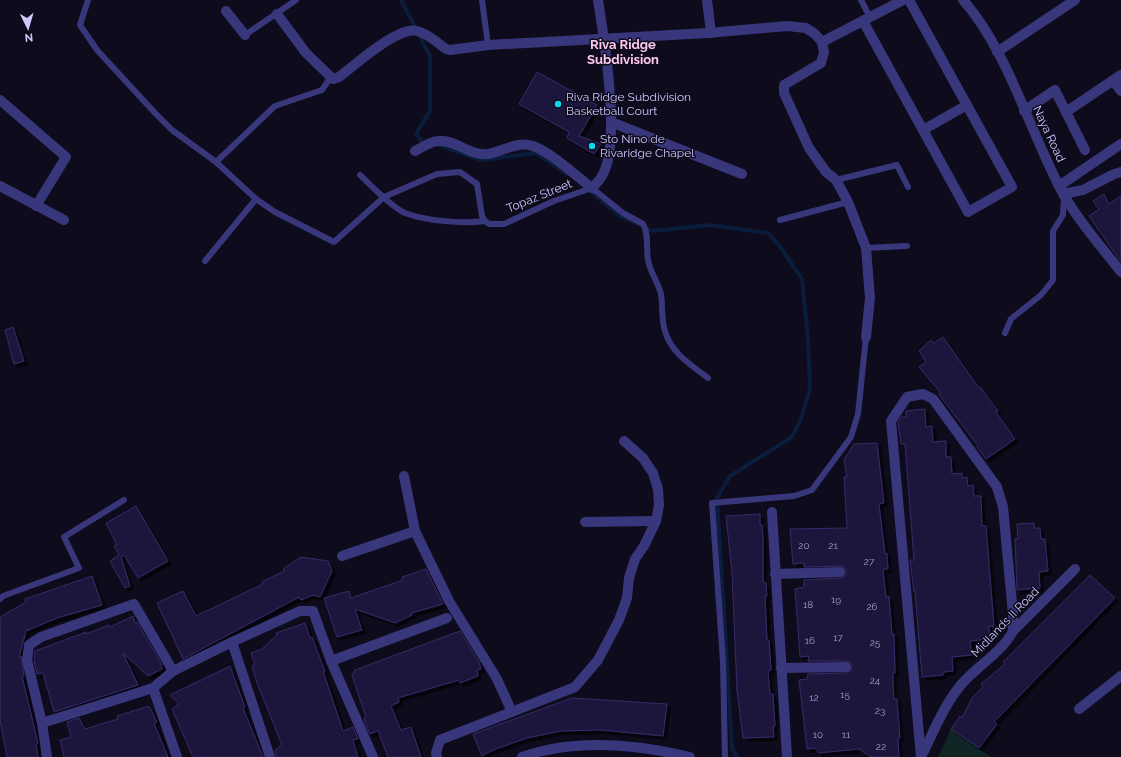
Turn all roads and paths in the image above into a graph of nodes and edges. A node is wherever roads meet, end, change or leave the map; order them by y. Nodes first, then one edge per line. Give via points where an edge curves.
1 (88, 0) edge
2 (296, 0) edge
3 (482, 0) edge
4 (598, 0) edge
5 (707, 0) edge
6 (861, 0) edge
7 (903, 0) edge
8 (909, 0) edge
9 (963, 0) edge
10 (1075, 0) edge
11 (226, 11) dead end
12 (277, 14) junction
13 (867, 19) junction
14 (711, 33) junction
15 (245, 35) joint
16 (605, 39) junction
17 (822, 42) junction
18 (488, 45) junction
19 (997, 52) junction
20 (1117, 77) edge
21 (330, 78) junction
22 (1121, 91) edge
23 (0, 100) edge
24 (967, 105) junction
25 (1024, 111) junction
26 (1066, 112) junction
27 (611, 122) junction
28 (923, 130) junction
29 (1121, 144) edge
30 (419, 149) dead end
31 (1085, 150) dead end
32 (216, 162) junction
33 (1121, 172) edge
34 (742, 174) dead end
35 (360, 175) dead end
36 (836, 180) junction
37 (0, 186) edge
38 (908, 187) dead end
39 (591, 189) junction
40 (1061, 190) junction
41 (384, 197) junction
42 (256, 199) junction
43 (848, 202) junction
44 (36, 206) junction
45 (64, 220) dead end
46 (780, 220) dead end
47 (484, 221) junction
48 (906, 246) dead end
49 (866, 248) junction
50 (205, 261) dead end
51 (1121, 272) edge
52 (1004, 333) dead end
53 (866, 337) joint
54 (708, 378) dead end
55 (624, 441) dead end
56 (404, 476) dead end
57 (124, 500) dead end
58 (772, 512) dead end
59 (656, 521) junction
60 (586, 522) dead end
61 (415, 531) junction
62 (342, 556) dead end
63 (1075, 569) dead end
64 (840, 572) dead end
65 (775, 574) junction
66 (0, 599) edge
67 (447, 618) dead end
68 (1013, 631) junction
69 (232, 642) junction
70 (331, 661) junction
71 (846, 667) dead end
72 (781, 668) junction
73 (173, 671) junction
74 (1121, 676) edge
75 (153, 688) junction
76 (1079, 709) dead end
77 (512, 712) junction
78 (42, 723) junction
79 (47, 757) edge
80 (177, 757) edge
81 (270, 757) edge
82 (373, 757) edge
83 (437, 757) edge
84 (522, 757) edge
85 (690, 757) edge
86 (725, 757) edge
87 (782, 757) edge
88 (787, 757) edge
89 (921, 757) edge

1 - 32 lane via 80,25 97,50 172,130
2 - 12 lane
3 - 18 lane
4 - 16 street
5 - 14 street
6 - 13 lane
7 - 13 street
8 - 24 street
9 - 19 street, Naya Road via 972,10
10 - 19 street
11 - 15 street
12 - 15 lane
12 - 21 street via 306,53
13 - 17 street
13 - 28 street
14 - 16 street
14 - 17 street via 787,26 806,28 816,34
16 - 18 street
16 - 27 street
17 - 36 street via 824,52 820,63 789,80 784,85 784,93 809,148 826,172
18 - 21 street via 446,49 424,33 416,30 405,31 394,36 339,77
19 - 25 street, Naya Road
20 - 22 street
20 - 26 street
21 - 32 lane via 322,90 275,106
23 - 44 street via 66,157
24 - 28 street
24 - 28 street via 1012,187 968,212
25 - 26 street via 1055,90
25 - 40 street, Naya Road
26 - 31 street
27 - 34 street
27 - 39 street via 604,173
29 - 40 street
30 - 39 street via 437,140 482,154 522,144 530,145 545,152
32 - 42 lane
33 - 40 street via 1083,190
35 - 41 lane, Topaz Street
36 - 38 lane via 897,165
36 - 43 street
37 - 44 street
39 - 47 lane, Topaz Street via 554,201 504,224 489,224
39 - 54 lane via 623,213 643,224 647,234 649,268 656,278 665,331 672,348
40 - 51 street, Naya Road
40 - 52 lane via 1065,208 1064,215 1053,232 1053,280 1041,295 1011,319
41 - 42 lane via 334,242 275,212
41 - 47 lane, Topaz Street via 404,212 443,221
41 - 47 lane via 437,174 460,172 477,184
42 - 50 lane
43 - 46 lane
43 - 49 street
44 - 45 street
48 - 49 lane
49 - 53 street via 870,298
53 - 86 lane via 858,414 851,437 812,490 794,496 712,503 722,655
55 - 59 street via 643,458 653,473 660,505
56 - 61 street
57 - 66 lane via 64,536 79,568
58 - 65 street
59 - 60 street
59 - 77 street via 635,559 629,578 627,598 619,620 587,675 575,687
61 - 62 street
61 - 77 street via 449,601 497,679
63 - 68 street, Midlands II Road
64 - 65 street
65 - 72 street
67 - 70 street
68 - 89 street, Midlands II Road via 1007,642 961,686 949,702
68 - 89 street via 1003,508 997,487 933,399 923,394 907,397 890,421
69 - 70 street via 300,611 313,611
69 - 73 street
69 - 81 street
70 - 82 street
71 - 72 street
72 - 88 street
73 - 75 street
73 - 78 street via 134,604 41,637 29,645 27,660
74 - 76 street
75 - 78 street
75 - 80 street
77 - 83 street via 440,740
78 - 79 street
84 - 85 street via 558,747 594,745
87 - 88 street

